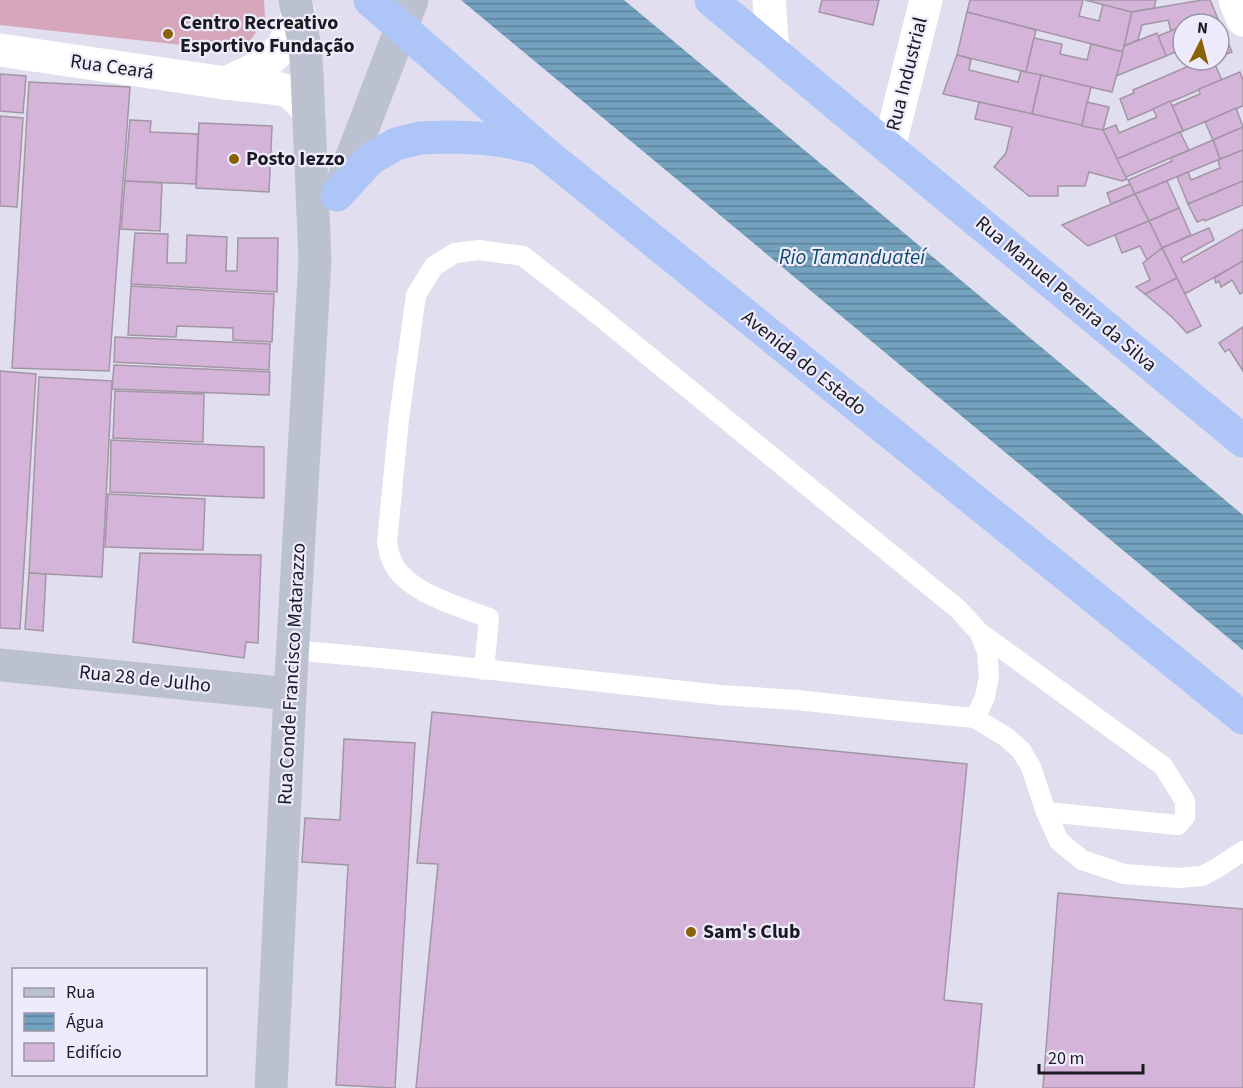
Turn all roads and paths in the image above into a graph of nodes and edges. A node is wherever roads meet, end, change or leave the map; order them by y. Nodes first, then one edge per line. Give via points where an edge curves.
1 (370, 0) edge
2 (711, 0) edge
3 (770, 0) edge
4 (926, 0) edge
5 (1235, 0) edge
6 (297, 7) edge
7 (406, 14) edge
8 (1243, 20) edge
9 (0, 50) edge
10 (772, 52) junction
11 (225, 83) junction
12 (309, 112) junction
13 (888, 148) junction
14 (540, 149) junction
15 (338, 195) junction
16 (315, 260) junction
17 (1243, 441) edge
18 (979, 632) junction
19 (293, 650) junction
20 (0, 665) edge
21 (484, 670) junction
22 (290, 694) junction
23 (975, 718) junction
24 (1243, 718) edge
25 (1046, 812) junction
26 (1243, 851) edge
27 (271, 1088) edge

1 - 7 highway, Avenida do Estado
2 - 10 highway, Rua Manuel Pereira da Silva
3 - 10 street
4 - 13 street, Rua Industrial
5 - 8 street
6 - 11 street via 283,45 248,74
6 - 12 main road, Rua Conde Francisco Matarazzo
7 - 14 highway, Avenida do Estado
7 - 15 main road, Rua Conde Francisco Matarazzo
9 - 11 street, Rua Ceará
10 - 13 highway, Rua Manuel Pereira da Silva
11 - 12 street, Rua Ceará via 290,92
12 - 16 main road, Rua Conde Francisco Matarazzo
13 - 17 highway, Rua Manuel Pereira da Silva
14 - 15 highway via 479,138 420,138 396,144 370,159
14 - 24 highway, Avenida do Estado
15 - 16 main road, Rua Conde Francisco Matarazzo
16 - 19 main road, Rua Conde Francisco Matarazzo
18 - 21 lane via 958,609 523,256 479,250 455,253 434,266 416,295 387,543 391,561 416,588 489,618
18 - 23 lane via 987,651 988,676 985,697
18 - 25 lane via 1163,766 1185,801 1185,817 1178,825
19 - 21 lane
19 - 22 main road, Rua Conde Francisco Matarazzo
20 - 22 main road, Rua 28 de Julho
21 - 23 lane
22 - 27 main road, Rua Conde Francisco Matarazzo
23 - 25 lane via 1021,750
25 - 26 lane via 1059,841 1082,860 1124,874 1202,876

